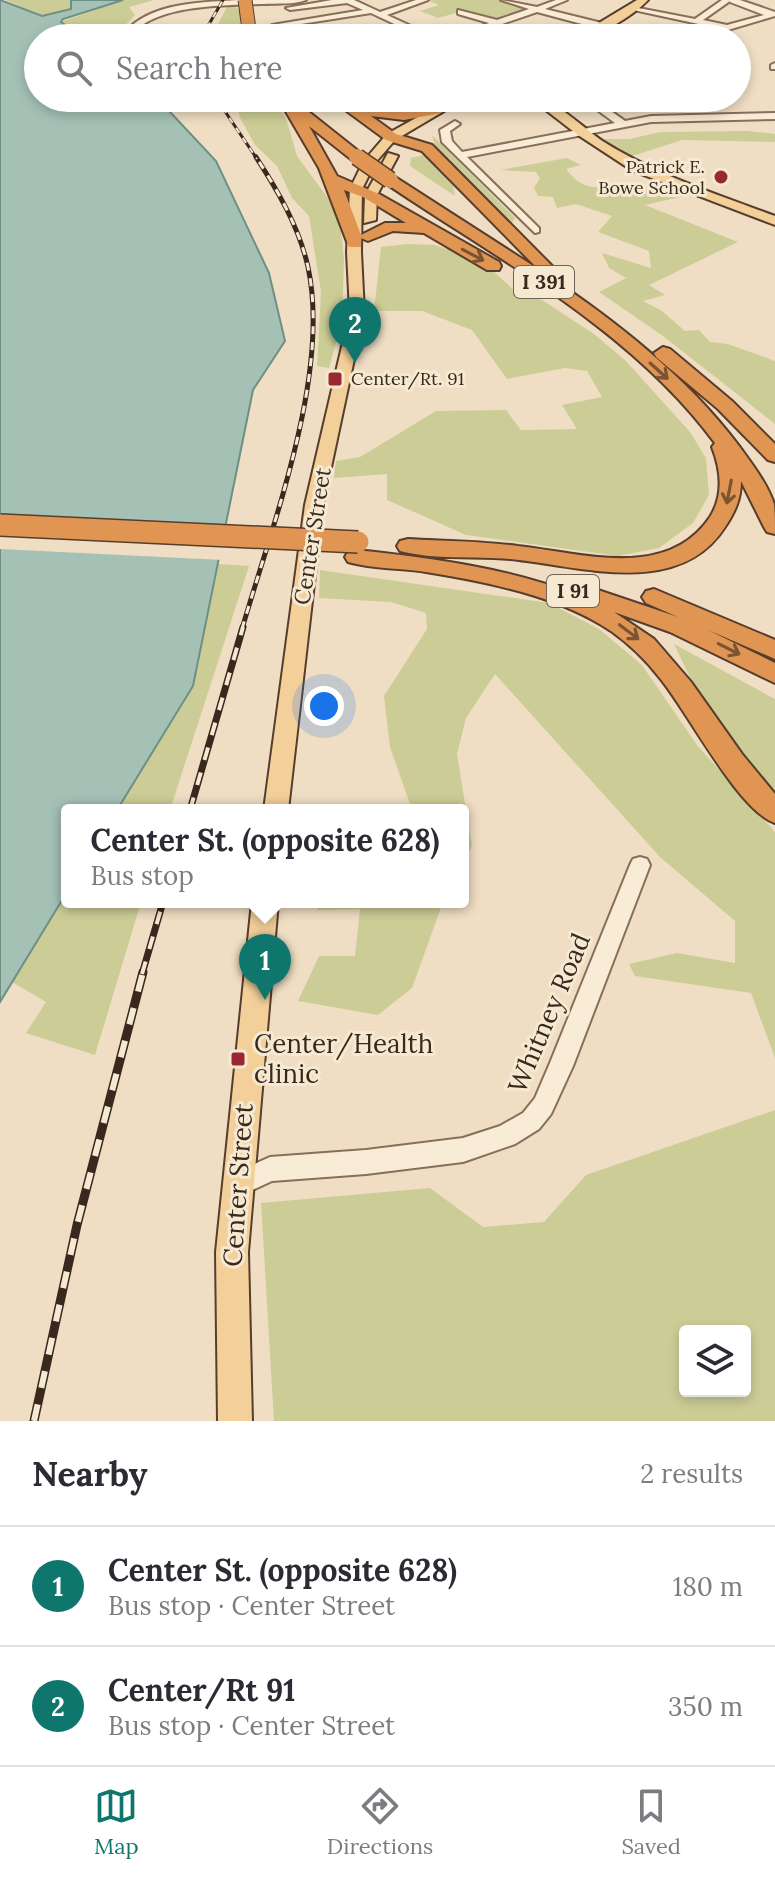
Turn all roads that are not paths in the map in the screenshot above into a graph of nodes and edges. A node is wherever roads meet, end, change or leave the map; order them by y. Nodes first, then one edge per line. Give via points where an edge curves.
1 (245, 0) edge
2 (258, 0) edge
3 (302, 0) edge
4 (349, 0) edge
5 (505, 0) edge
6 (563, 0) edge
7 (642, 0) edge
8 (727, 0) edge
9 (733, 0) edge
10 (198, 1) edge
11 (425, 1) edge
12 (626, 5) edge
13 (283, 9) dead end
14 (536, 9) junction
15 (370, 11) junction
16 (461, 12) dead end
17 (381, 14) junction
18 (773, 15) edge
19 (697, 21) junction
20 (497, 23) junction
21 (133, 24) edge
22 (253, 24) edge
23 (258, 24) edge
24 (283, 24) edge
25 (402, 24) edge
26 (494, 24) edge
27 (593, 24) edge
28 (603, 24) edge
29 (710, 24) edge
30 (736, 24) edge
31 (294, 112) edge
32 (302, 112) edge
33 (318, 112) edge
34 (357, 112) edge
35 (369, 112) edge
36 (421, 112) edge
37 (434, 112) edge
38 (450, 112) edge
39 (554, 112) edge
40 (604, 112) edge
41 (775, 116) edge
42 (455, 124) dead end
43 (624, 125) junction
44 (427, 126) junction
45 (582, 133) junction
46 (399, 140) junction
47 (427, 148) junction
48 (360, 152) junction
49 (461, 155) junction
50 (393, 175) junction
51 (329, 177) junction
52 (364, 192) junction
53 (775, 221) edge
54 (535, 230) dead end
55 (427, 231) junction
56 (361, 240) junction
57 (547, 269) junction
58 (642, 346) junction
59 (689, 398) junction
60 (775, 433) edge
61 (775, 456) edge
62 (0, 525) edge
63 (775, 527) edge
64 (0, 540) edge
65 (357, 550) junction
66 (416, 555) junction
67 (775, 650) edge
68 (775, 674) edge
69 (277, 804) edge
70 (775, 812) edge
71 (640, 865) dead end
72 (264, 908) edge
73 (237, 1185) junction
74 (235, 1421) edge

1 - 22 highway, bridge
2 - 23 highway
3 - 10 street
4 - 13 street
4 - 15 street
5 - 14 street
6 - 14 street
7 - 12 main road
8 - 19 street
9 - 18 street
10 - 21 street via 154,8
11 - 17 street
12 - 19 street
12 - 28 main road
14 - 20 street
14 - 27 street
15 - 17 street
15 - 24 street
16 - 20 street
17 - 25 street
18 - 30 street
19 - 29 street
20 - 26 street
31 - 51 highway
32 - 48 highway, I 391
33 - 48 highway, I 391
34 - 46 highway
35 - 36 highway
37 - 46 main road, Center Street
38 - 44 main road, Center Street
39 - 45 main road
40 - 43 street
41 - 43 street via 731,112
42 - 49 street via 444,134
43 - 45 street
44 - 46 main road, Center Street
44 - 47 highway
45 - 49 street
45 - 53 main road via 637,168
46 - 47 highway
46 - 52 main road, Center Street via 369,162
47 - 57 highway
48 - 50 highway, I 391, bridge
49 - 54 street
50 - 57 highway, I 391
50 - 58 highway, I 391
51 - 52 highway
51 - 56 highway
52 - 55 highway
52 - 56 main road, Center Street
55 - 56 highway via 391,226
55 -> 58 highway
56 - 69 main road, Center Street via 363,302 314,505
57 - 58 highway, I 391
58 -> 59 highway, I 391
58 - 60 highway via 707,379
58 - 61 highway via 725,405
59 - 63 highway via 743,464
59 -> 66 highway via 723,449 731,483 717,523 679,555 613,566 492,550
62 - 65 highway, I 91, bridge
64 - 65 highway, I 91
65 - 66 highway, I 91
66 - 67 highway, I 91 via 522,562 609,583 688,610
66 -> 68 highway, I 91 via 620,604 697,634
66 -> 70 highway via 563,597 622,626 669,670
71 - 73 street, Whitney Road via 561,1066 531,1121 463,1150 270,1169
72 - 73 main road, Center Street
73 - 74 main road, Center Street via 231,1311

